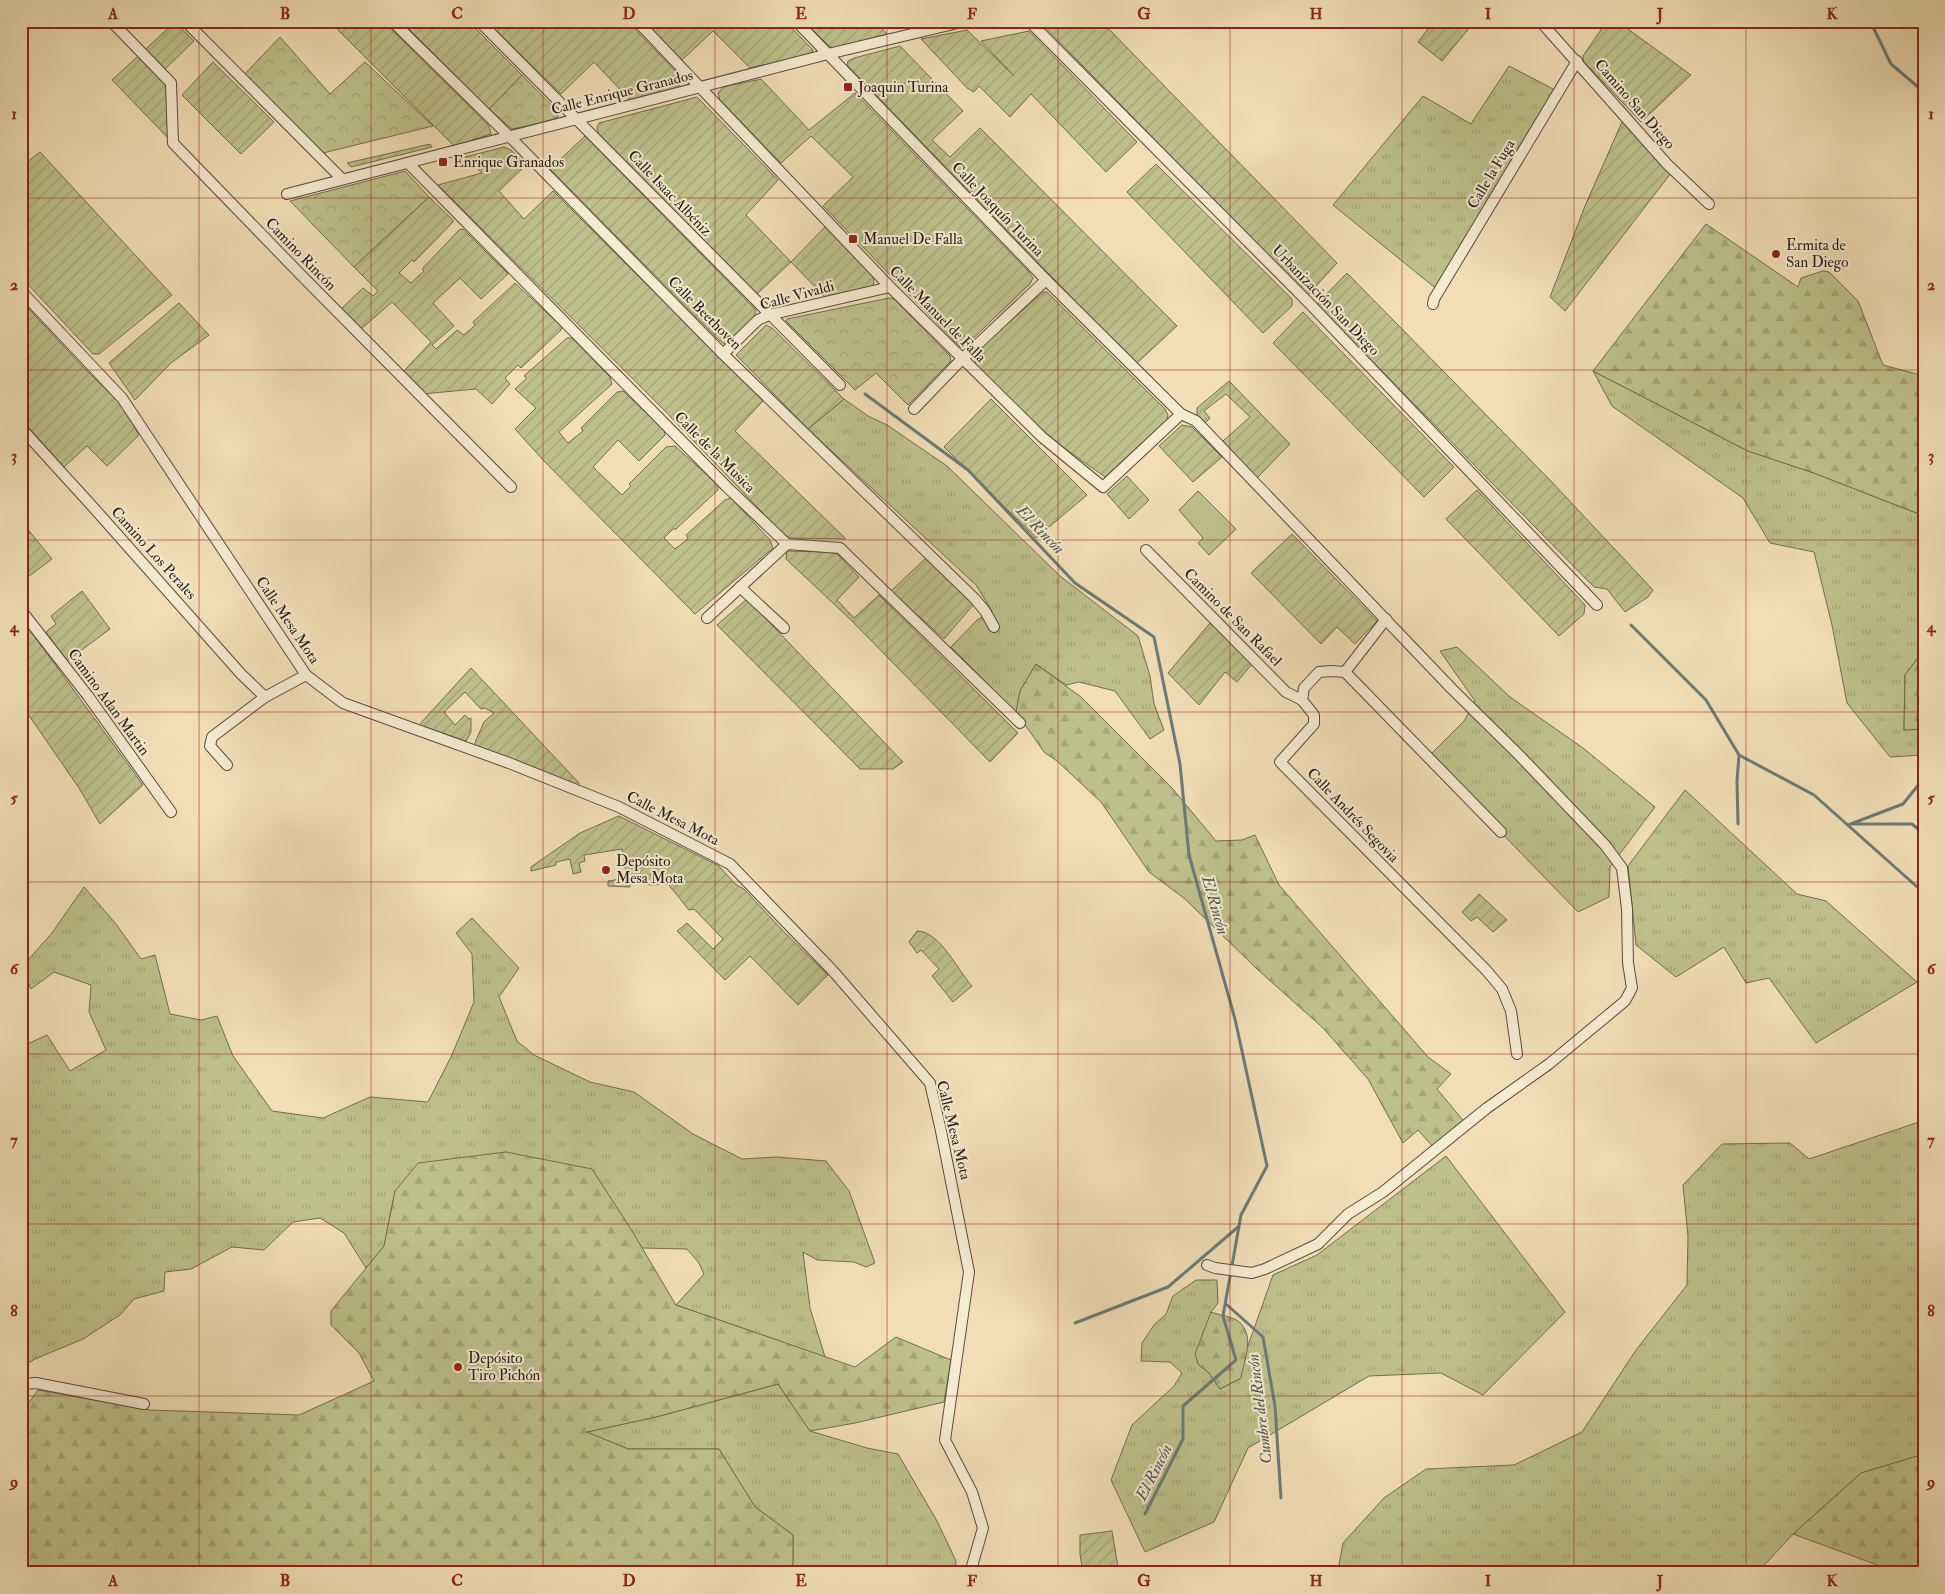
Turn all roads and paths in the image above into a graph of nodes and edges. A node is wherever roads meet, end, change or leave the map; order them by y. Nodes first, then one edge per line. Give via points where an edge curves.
1 (111, 21) edge
2 (185, 21) edge
3 (392, 21) edge
4 (479, 21) edge
5 (637, 21) edge
6 (796, 21) edge
7 (966, 21) edge
8 (1011, 21) edge
9 (1021, 21) edge
10 (1029, 21) edge
11 (1540, 21) edge
12 (828, 54) junction
13 (1577, 61) junction
14 (700, 88) junction
15 (577, 119) junction
16 (510, 137) junction
17 (408, 163) junction
18 (342, 179) junction
19 (287, 194) dead end
20 (1709, 204) dead end
21 (1046, 280) junction
22 (890, 287) junction
23 (21, 291) edge
24 (1433, 304) dead end
25 (769, 316) junction
26 (723, 354) junction
27 (962, 360) junction
28 (840, 385) dead end
29 (914, 409) dead end
30 (1181, 414) junction
31 (21, 428) edge
32 (511, 488) dead end
33 (786, 544) junction
34 (1146, 550) dead end
35 (740, 587) junction
36 (1596, 605) dead end
37 (21, 610) edge
38 (708, 618) dead end
39 (1386, 619) junction
40 (994, 627) dead end
41 (784, 628) dead end
42 (1345, 672) junction
43 (306, 675) junction
44 (265, 697) junction
45 (1302, 700) junction
46 (1020, 723) dead end
47 (227, 765) dead end
48 (171, 812) dead end
49 (1501, 832) dead end
50 (1516, 1054) dead end
51 (1208, 1265) dead end
52 (21, 1384) edge
53 (144, 1404) dead end
54 (970, 1573) edge

1 - 32 street, Camino Rincón via 170,83 173,143
2 - 18 street
3 - 16 street, Calle Beethoven
4 - 15 street, Calle Isaac Albéniz
5 - 14 street, Calle Manuel de Falla
6 - 12 street, Calle Joaquín Turina
7 - 12 street, Calle Enrique Granados
8 - 9 street
10 - 36 street, Urbanización San Diego via 1308,302
11 - 13 street, Camino San Diego
12 - 14 street, Calle Enrique Granados
12 - 21 street, Calle Joaquín Turina
13 - 20 street, Camino San Diego via 1667,164
13 - 24 street, Calle la Fuga
14 - 15 street, Calle Enrique Granados
14 - 22 street, Calle Manuel de Falla
15 - 16 street, Calle Enrique Granados
15 - 25 street, Calle Isaac Albéniz
16 - 17 street, Calle Enrique Granados
16 - 26 street, Calle Beethoven
17 - 18 street, Calle Enrique Granados
17 - 33 street, Calle de la Musica
18 - 19 street, Calle Enrique Granados
21 - 27 street
21 - 30 street, Calle Joaquín Turina
22 - 25 street, Calle Vivaldi
22 - 27 street, Calle Manuel de Falla
23 - 43 street, Calle Mesa Mota via 122,398
25 - 26 street, Calle Vivaldi via 758,320
25 - 28 street, Calle Isaac Albéniz
26 - 40 street, Calle Beethoven via 975,599
27 - 29 street
27 - 30 street, Calle Manuel de Falla via 1042,437 1103,487
30 - 39 street, Calle Joaquín Turina via 1196,422
31 - 44 street, Camino Los Perales via 240,674
33 - 35 street
33 - 46 street via 840,548
34 - 45 street, Camino de San Rafael via 1286,692
35 - 38 street
35 - 41 street
37 - 48 street, Camino Adan Martin via 88,696
39 - 42 street
39 - 51 street, Calle Joaquín Turina via 1605,845 1622,868 1632,988 1625,1001 1549,1064 1487,1108 1383,1192 1348,1214 1318,1244 1252,1273
42 - 45 street via 1319,672 1304,688
42 - 49 street
43 - 44 street
43 - 54 street, Calle Mesa Mota via 343,704 509,763 619,807 730,864 833,971 930,1083 969,1272 945,1440 972,1492 983,1528
44 - 47 street via 212,737 210,746
45 - 50 street, Calle Andrés Segovia via 1314,715 1314,724 1280,762 1502,989 1511,1011
52 - 53 street via 36,1383

